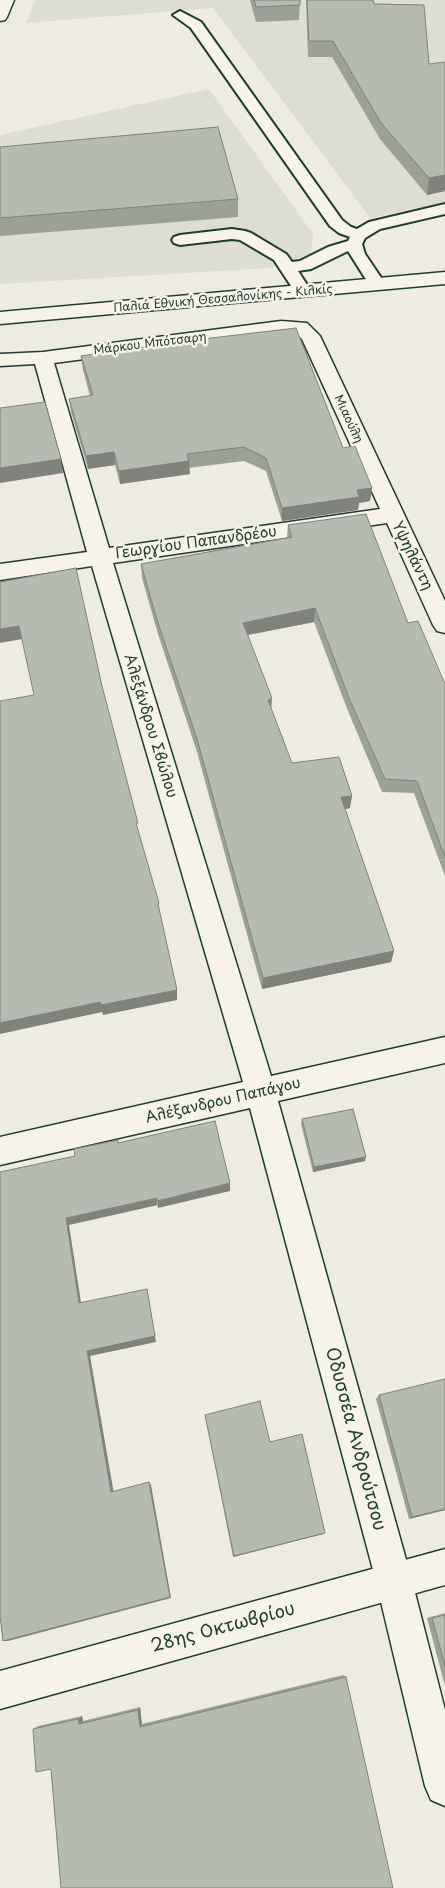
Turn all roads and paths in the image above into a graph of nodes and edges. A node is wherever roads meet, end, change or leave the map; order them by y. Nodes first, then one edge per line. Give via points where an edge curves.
1 (7, 0) edge
2 (180, 15) dead end
3 (0, 17) edge
4 (445, 209) edge
5 (357, 239) junction
6 (180, 240) dead end
7 (288, 268) junction
8 (445, 278) edge
9 (378, 285) junction
10 (302, 291) junction
11 (0, 318) edge
12 (300, 327) joint
13 (43, 358) junction
14 (0, 360) edge
15 (392, 514) junction
16 (100, 557) junction
17 (0, 572) edge
18 (445, 625) edge
19 (445, 1050) edge
20 (260, 1092) junction
21 (0, 1152) edge
22 (445, 1567) edge
23 (394, 1581) junction
24 (0, 1690) edge
25 (445, 1786) edge

1 - 3 street
2 - 5 lane via 196,25 336,223
4 - 5 lane via 375,225
5 - 7 lane via 305,265
5 - 9 lane via 357,254
6 - 7 lane via 232,234 246,236 275,253
7 - 10 lane
8 - 9 street, Παλιά Εθνική Θεσσαλονίκης - Κιλκίς
9 - 10 street, Παλιά Εθνική Θεσσαλονίκης - Κιλκίς
10 - 11 street, Παλιά Εθνική Θεσσαλονίκης - Κιλκίς
12 - 13 street, Μάρκου Μπότσαρη
12 - 15 street, Μιαούλη via 310,336
13 - 14 street, Μάρκου Μπότσαρη
13 - 16 street, Αλεξάνδρου Σβώλου
15 - 16 street, Γεωργίου Παπανδρέου
15 - 18 street, Υψηλάντη
16 - 17 street, Γεωργίου Παπανδρέου
16 - 20 street, Αλεξάνδρου Σβώλου
19 - 20 street, Αλέξανδρου Παπάγου
20 - 21 street, Αλέξανδρου Παπάγου
20 - 23 street, Οδυσσέα Ανδρούτσου
22 - 23 street, 28ης Οκτωβρίου
23 - 24 street, 28ης Οκτωβρίου
23 - 25 street, Οδυσσέα Ανδρούτσου

